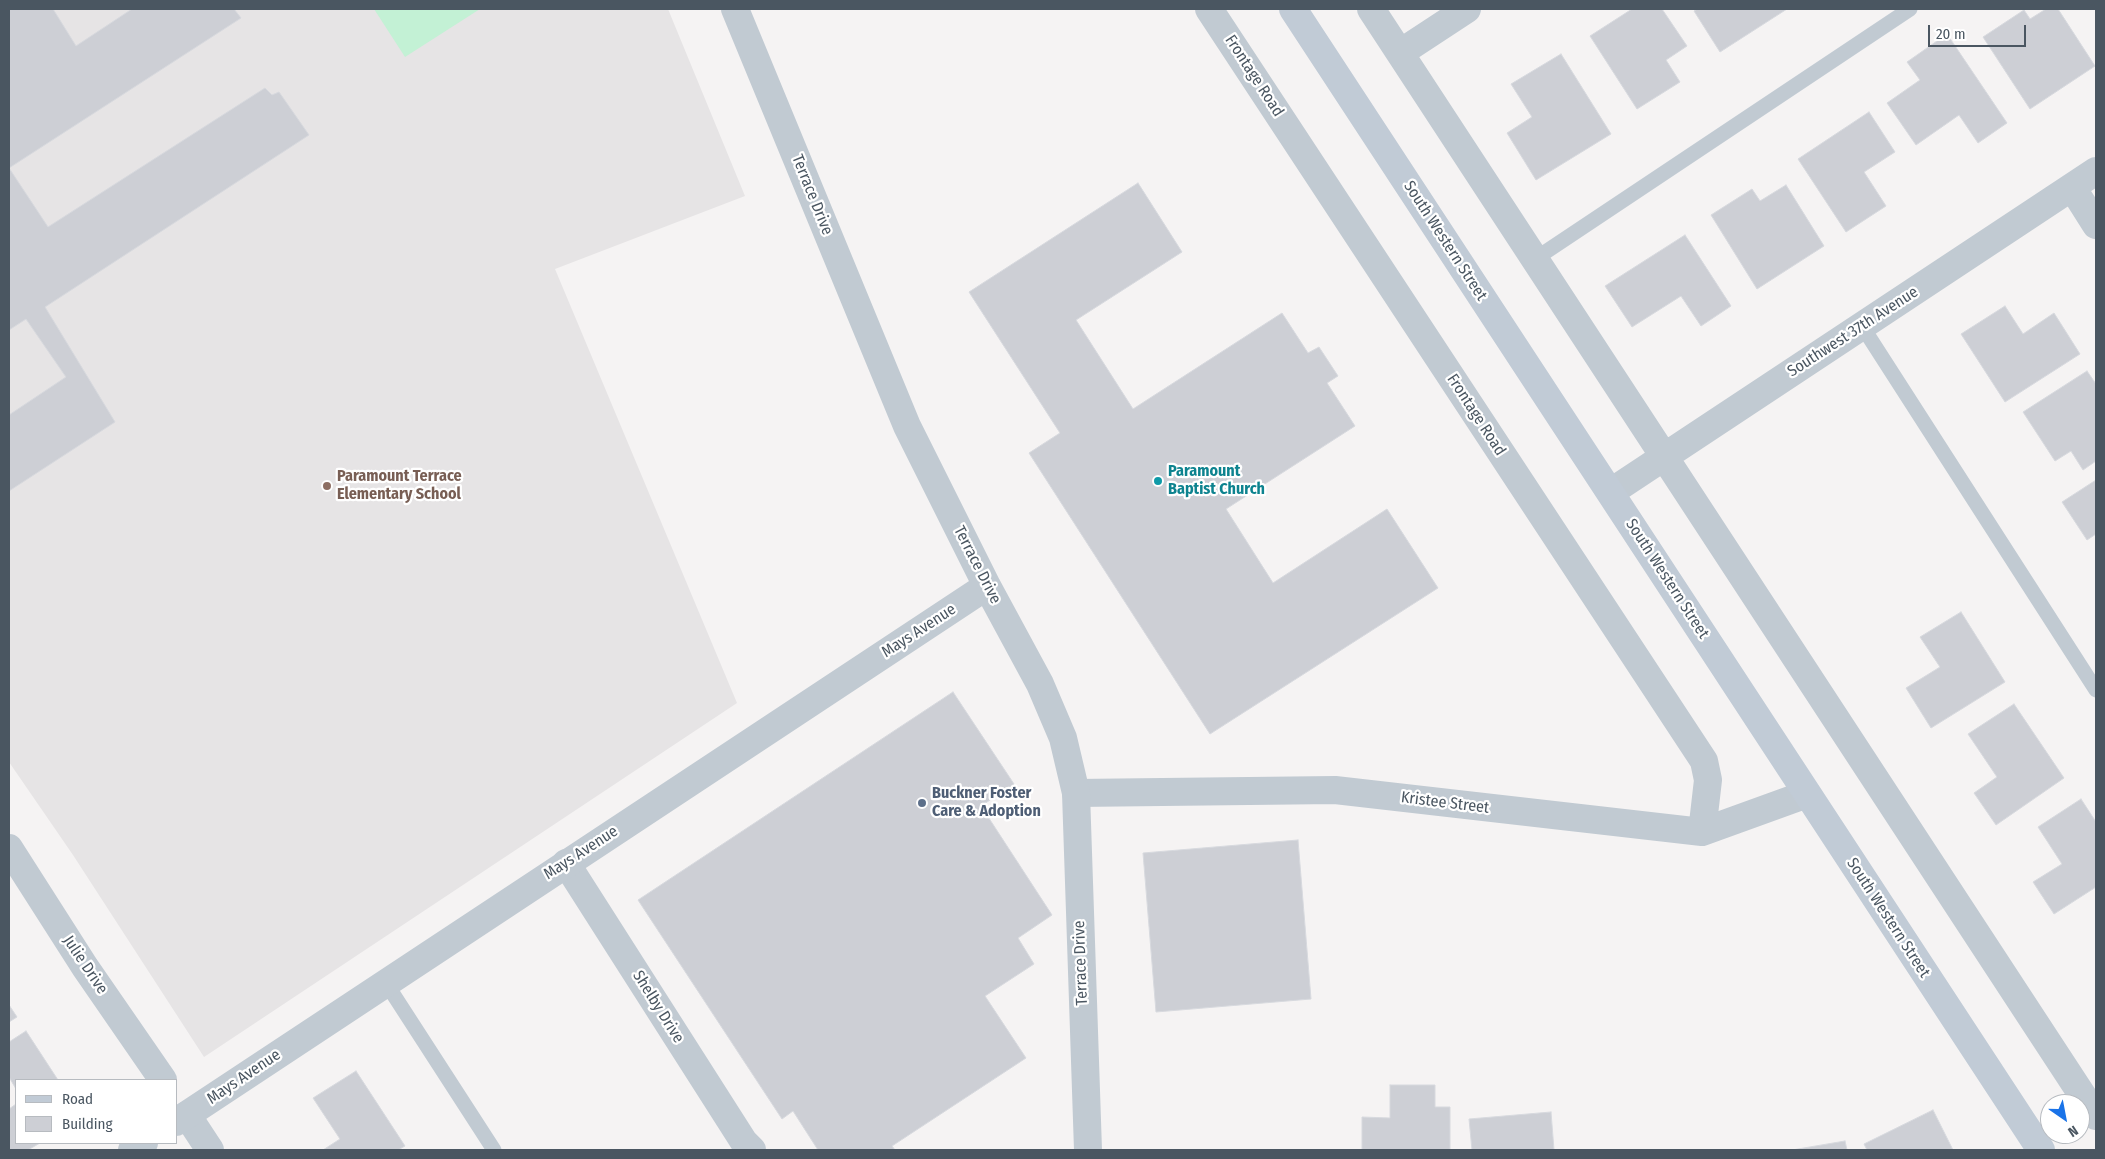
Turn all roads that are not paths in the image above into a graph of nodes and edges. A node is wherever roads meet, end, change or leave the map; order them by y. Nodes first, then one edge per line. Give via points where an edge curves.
1 (735, 9) edge
2 (1209, 9) edge
3 (1293, 9) edge
4 (1371, 9) edge
5 (1467, 9) edge
6 (1910, 9) edge
7 (1400, 53) junction
8 (2096, 171) edge
9 (2072, 187) junction
10 (2096, 225) edge
11 (1535, 259) junction
12 (1862, 326) junction
13 (1665, 456) junction
14 (1610, 492) junction
15 (987, 586) junction
16 (2096, 690) edge
17 (1076, 793) junction
18 (1807, 794) junction
19 (1702, 832) junction
20 (9, 848) edge
21 (566, 863) junction
22 (386, 983) junction
23 (162, 1079) edge
24 (180, 1112) edge
25 (2096, 1116) edge
26 (210, 1150) edge
27 (494, 1150) edge
28 (752, 1150) edge
29 (1088, 1150) edge
30 (2041, 1150) edge

1 - 15 street, Terrace Drive via 908,426
2 - 19 street, Frontage Road via 1704,761 1708,780
3 - 14 main road, South Western Street
4 - 7 street
5 - 7 street
6 - 11 lane
7 - 11 street
8 - 9 street, Southwest 37th Avenue
9 - 10 street
9 - 12 street, Southwest 37th Avenue
11 - 13 street
12 - 13 street, Southwest 37th Avenue
12 - 16 lane
13 - 14 street, Southwest 37th Avenue
13 - 25 street
14 - 18 main road, South Western Street
15 - 17 street, Terrace Drive via 1044,693 1063,738
15 - 21 street, Mays Avenue
17 - 19 street, Kristee Street via 1335,790
17 - 29 street, Terrace Drive
18 - 19 street, Kristee Street
18 - 30 main road, South Western Street
20 - 23 street, Julie Drive
21 - 22 street, Mays Avenue
21 - 28 street, Shelby Drive
22 - 24 street, Mays Avenue
22 - 27 lane
24 - 26 street

